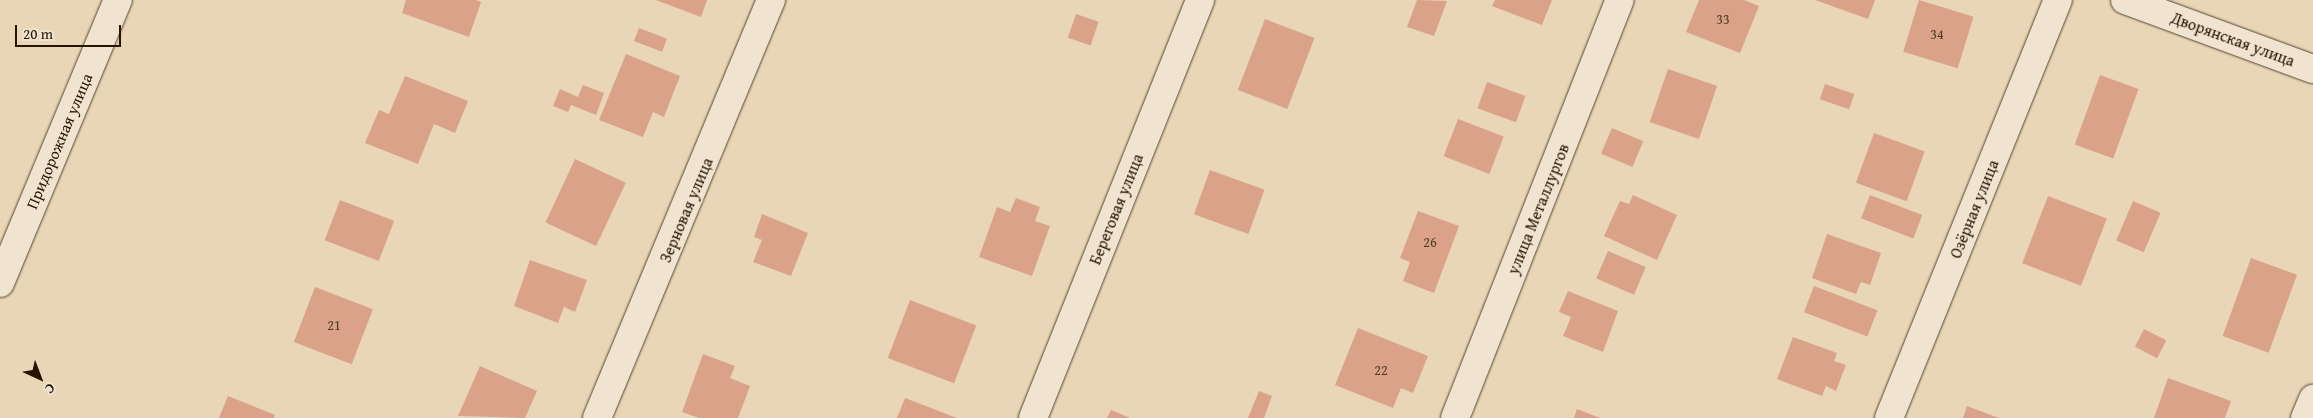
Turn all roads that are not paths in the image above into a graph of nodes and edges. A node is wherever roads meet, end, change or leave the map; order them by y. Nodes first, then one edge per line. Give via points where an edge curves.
1 (118, 0) edge
2 (771, 0) edge
3 (1200, 0) edge
4 (1620, 0) edge
5 (2058, 0) edge
6 (2125, 0) edge
7 (2313, 69) edge
8 (0, 283) edge
9 (2313, 399) edge
10 (597, 418) edge
11 (1033, 418) edge
12 (1455, 418) edge
13 (1889, 418) edge
14 (2305, 418) edge

1 - 8 street, Придорожная улица
2 - 10 street, Зерновая улица
3 - 11 street, Береговая улица
4 - 12 street, улица Металлургов
5 - 13 street, Озёрная улица
6 - 7 street, Дворянская улица
9 - 14 street

